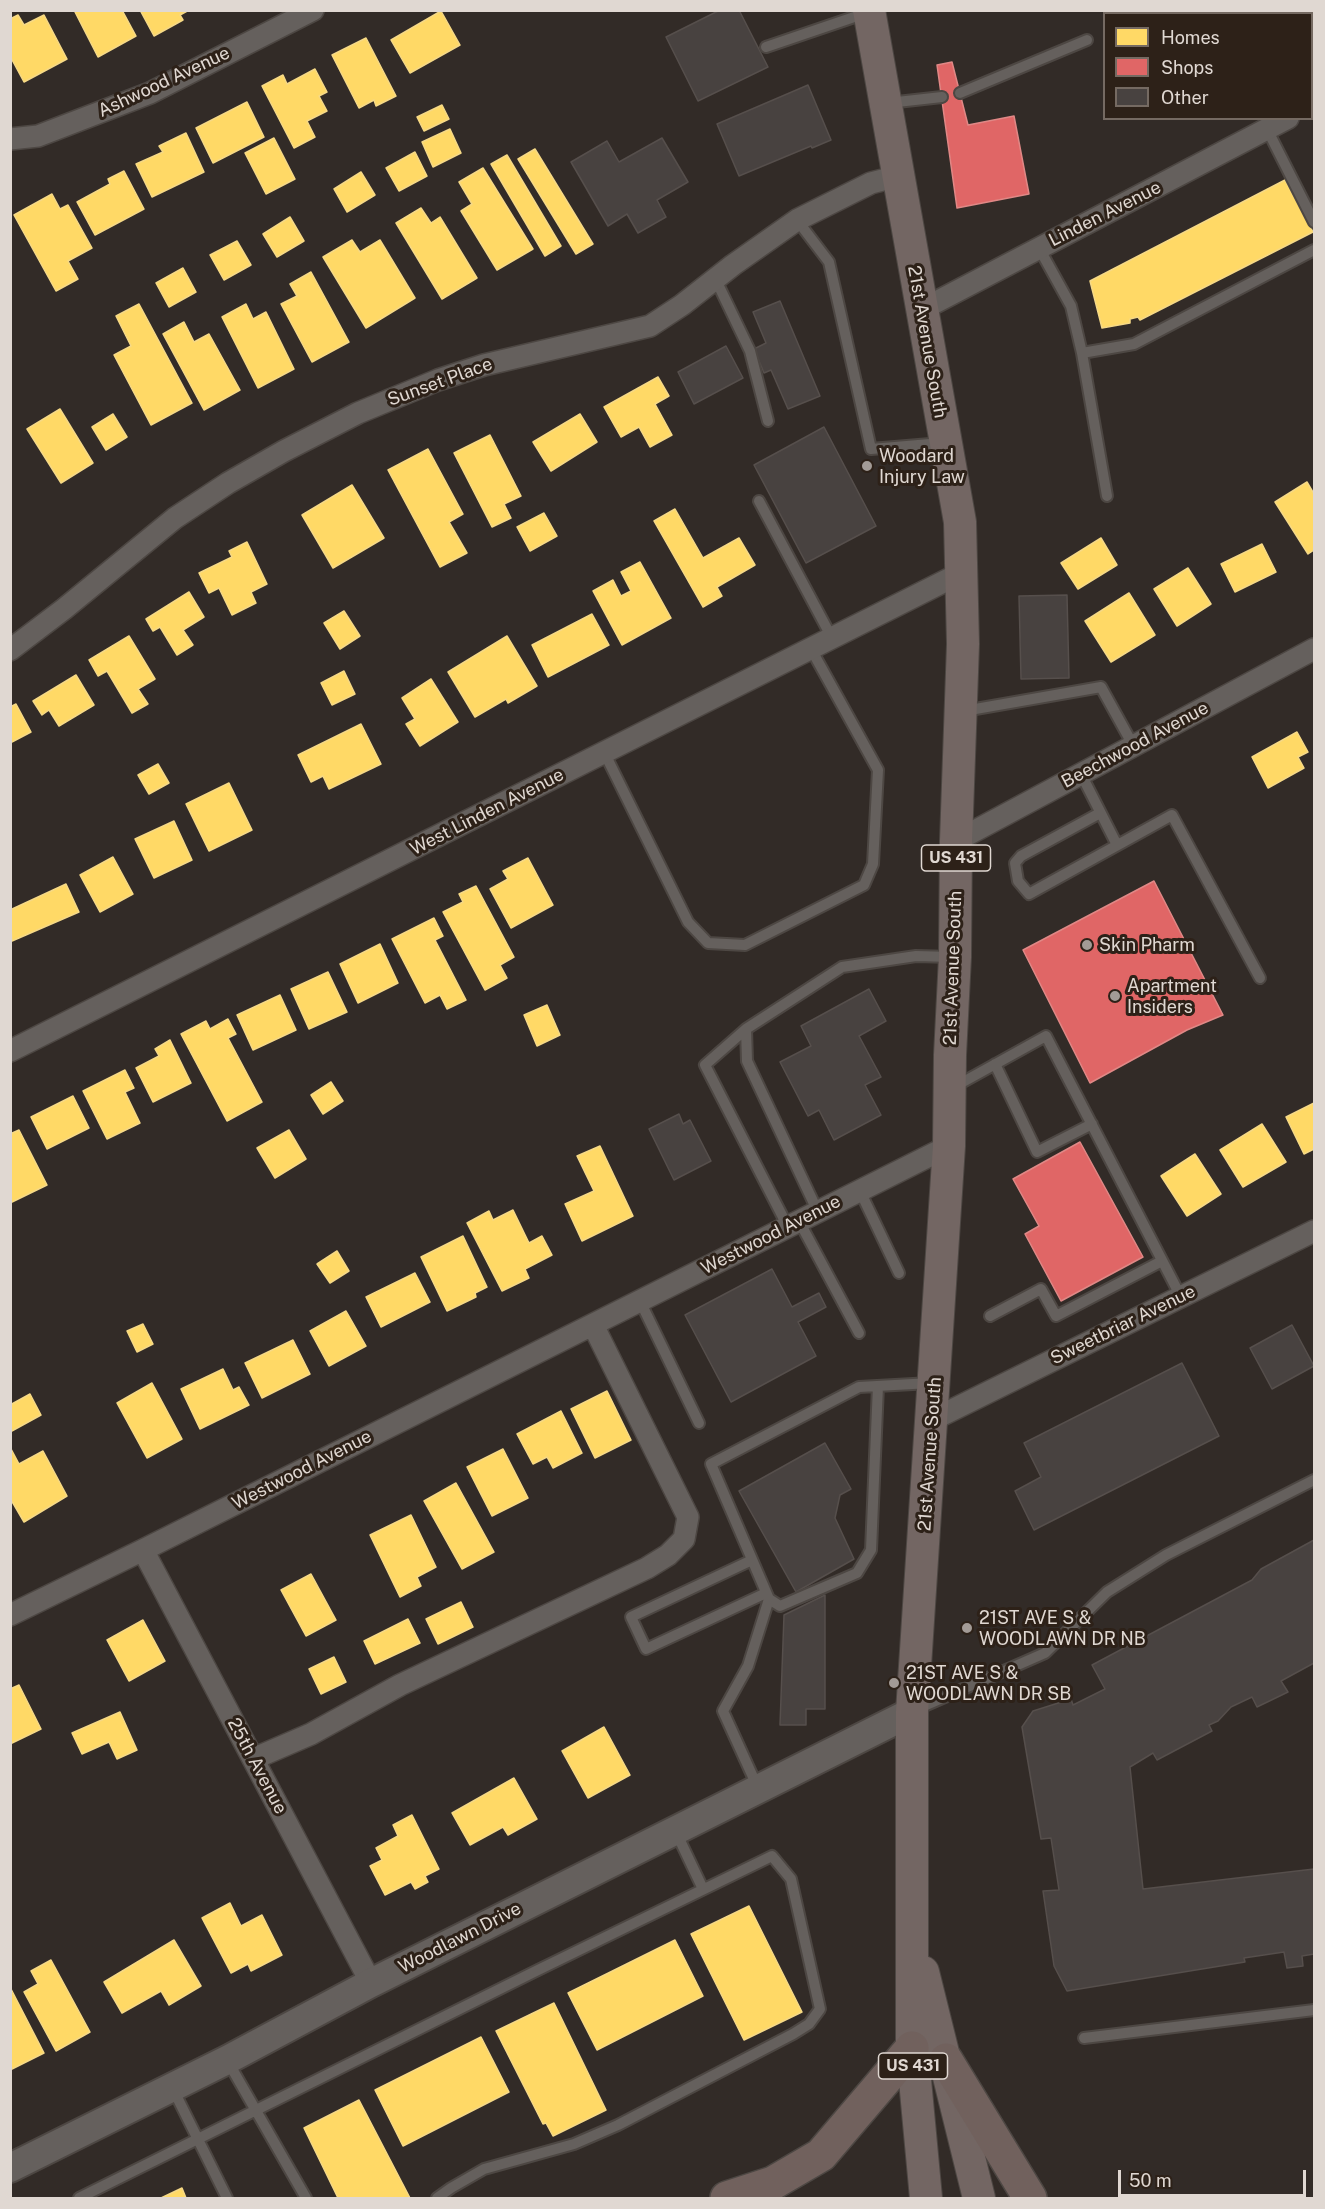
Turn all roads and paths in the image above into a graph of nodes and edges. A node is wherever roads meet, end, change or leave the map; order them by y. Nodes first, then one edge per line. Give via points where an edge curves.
1 (313, 10) edge
2 (869, 11) edge
3 (1087, 39) dead end
4 (766, 47) dead end
5 (960, 93) dead end
6 (942, 96) dead end
7 (886, 104) junction
8 (1284, 120) edge
9 (1267, 129) junction
10 (10, 139) edge
11 (898, 177) junction
12 (798, 220) junction
13 (1314, 222) edge
14 (1039, 248) junction
15 (1314, 250) edge
16 (715, 278) junction
17 (921, 310) junction
18 (1082, 353) junction
19 (768, 421) dead end
20 (946, 442) junction
21 (1107, 496) dead end
22 (759, 501) dead end
23 (963, 572) junction
24 (832, 638) junction
25 (811, 649) junction
26 (1314, 649) edge
27 (10, 650) edge
28 (960, 712) junction
29 (1133, 745) junction
30 (604, 752) junction
31 (1080, 774) junction
32 (1100, 813) junction
33 (956, 841) junction
34 (1117, 845) junction
35 (955, 957) junction
36 (1260, 978) dead end
37 (746, 1029) junction
38 (10, 1051) edge
39 (995, 1064) junction
40 (951, 1089) junction
41 (1092, 1124) junction
42 (950, 1146) junction
43 (860, 1191) junction
44 (802, 1220) junction
45 (1314, 1231) edge
46 (1161, 1261) junction
47 (899, 1273) dead end
48 (1181, 1297) junction
49 (640, 1301) junction
50 (990, 1316) dead end
51 (593, 1325) junction
52 (859, 1332) dead end
53 (934, 1383) junction
54 (878, 1386) junction
55 (932, 1420) junction
56 (699, 1423) dead end
57 (1314, 1480) edge
58 (143, 1550) junction
59 (752, 1560) junction
60 (767, 1596) junction
61 (10, 1615) edge
62 (912, 1712) junction
63 (253, 1759) junction
64 (758, 1789) junction
65 (675, 1829) junction
66 (703, 1889) junction
67 (913, 1933) junction
68 (371, 1983) junction
69 (1314, 2010) edge
70 (1084, 2038) dead end
71 (912, 2048) junction
72 (227, 2060) junction
73 (946, 2060) junction
74 (172, 2087) junction
75 (256, 2109) junction
76 (198, 2138) junction
77 (10, 2168) edge
78 (80, 2199) edge
79 (227, 2199) edge
80 (306, 2199) edge
81 (437, 2199) edge
82 (727, 2199) edge
83 (926, 2199) edge
84 (979, 2199) edge
85 (1030, 2199) edge

1 - 10 street, Ashwood Avenue via 150,93 38,136
2 - 4 lane
2 - 7 main road, 21st Avenue South / US 431
3 - 5 lane
6 - 7 lane
7 - 11 main road, 21st Avenue South / US 431
8 - 9 street, Linden Avenue
9 - 13 lane
9 - 14 street, Linden Avenue
11 - 12 street, Sunset Place via 871,183
11 - 17 main road, 21st Avenue South / US 431
12 - 16 street, Sunset Place
12 - 20 lane via 829,262 871,449
14 - 17 street, Linden Avenue
14 - 18 lane via 1071,306
15 - 18 lane via 1134,344
16 - 19 lane via 750,351
16 - 27 street, Sunset Place via 650,326 484,364 358,413 284,451 175,518
17 - 20 main road, 21st Avenue South / US 431
18 - 21 lane
20 - 23 main road, 21st Avenue South / US 431 via 960,522
22 - 24 lane
23 - 24 street, West Linden Avenue
23 - 28 main road, 21st Avenue South / US 431
24 - 25 street, West Linden Avenue
25 - 30 street, West Linden Avenue
25 - 30 lane via 878,770 873,864 864,885 745,945 708,943 688,922
26 - 29 street, Beechwood Avenue
28 - 29 lane via 1101,687
28 - 33 main road, 21st Avenue South / US 431
29 - 31 street, Beechwood Avenue
30 - 38 street, West Linden Avenue
31 - 32 lane
31 - 33 street, Beechwood Avenue
32 - 34 lane
32 - 34 lane via 1021,856 1015,862 1018,881 1029,894
33 - 35 main road, 21st Avenue South / US 431
34 - 36 lane via 1172,815
35 - 37 lane via 916,956 842,967
35 - 40 main road, 21st Avenue South / US 431
37 - 44 lane via 747,1061
37 - 44 lane via 705,1065
39 - 40 lane
39 - 41 lane via 1046,1036
39 - 41 lane via 1037,1152
40 - 42 main road, 21st Avenue South / US 431
41 - 46 lane
42 - 43 street, Westwood Avenue
42 - 53 main road, 21st Avenue South / US 431
43 - 44 street, Westwood Avenue
43 - 47 lane
44 - 49 street, Westwood Avenue
44 - 52 lane
45 - 48 street, Sweetbriar Avenue
46 - 48 lane
46 - 50 lane via 1056,1316 1041,1289
48 - 55 street, Sweetbriar Avenue
49 - 51 street, Westwood Avenue
49 - 56 lane
51 - 58 street, Westwood Avenue
51 - 63 street via 688,1517 684,1539 647,1568
53 - 54 lane
53 - 55 main road, 21st Avenue South / US 431
54 - 59 lane via 859,1387 711,1464
54 - 60 lane via 871,1550 857,1573 780,1606
55 - 62 main road, 21st Avenue South / US 431
57 - 62 lane via 1166,1555 1107,1592 1045,1653
58 - 61 street, Westwood Avenue
58 - 63 street, 25th Avenue
59 - 60 lane
59 - 60 lane via 631,1617 646,1649
60 - 64 lane via 748,1666 723,1711
62 - 64 main road, Woodlawn Drive
62 - 67 main road, 21st Avenue South / US 431
63 - 68 street, 25th Avenue
64 - 65 main road, Woodlawn Drive
65 - 66 lane
65 - 68 main road, Woodlawn Drive
66 - 75 lane
66 - 81 lane via 772,1856 791,1879 820,2009 808,2024 618,2125 574,2144 483,2169
67 - 71 main road, US 431
67 - 73 main road, US 431
68 - 72 main road, Woodlawn Drive
69 - 70 lane
71 - 82 highway via 821,2155 773,2183
71 - 83 main road, US 431
72 - 74 main road, Woodlawn Drive
72 - 75 lane
73 - 84 main road, US 431
73 - 85 highway
74 - 76 lane
74 - 77 main road, Woodlawn Drive
75 - 76 lane
75 - 80 lane
76 - 78 lane
76 - 79 lane

